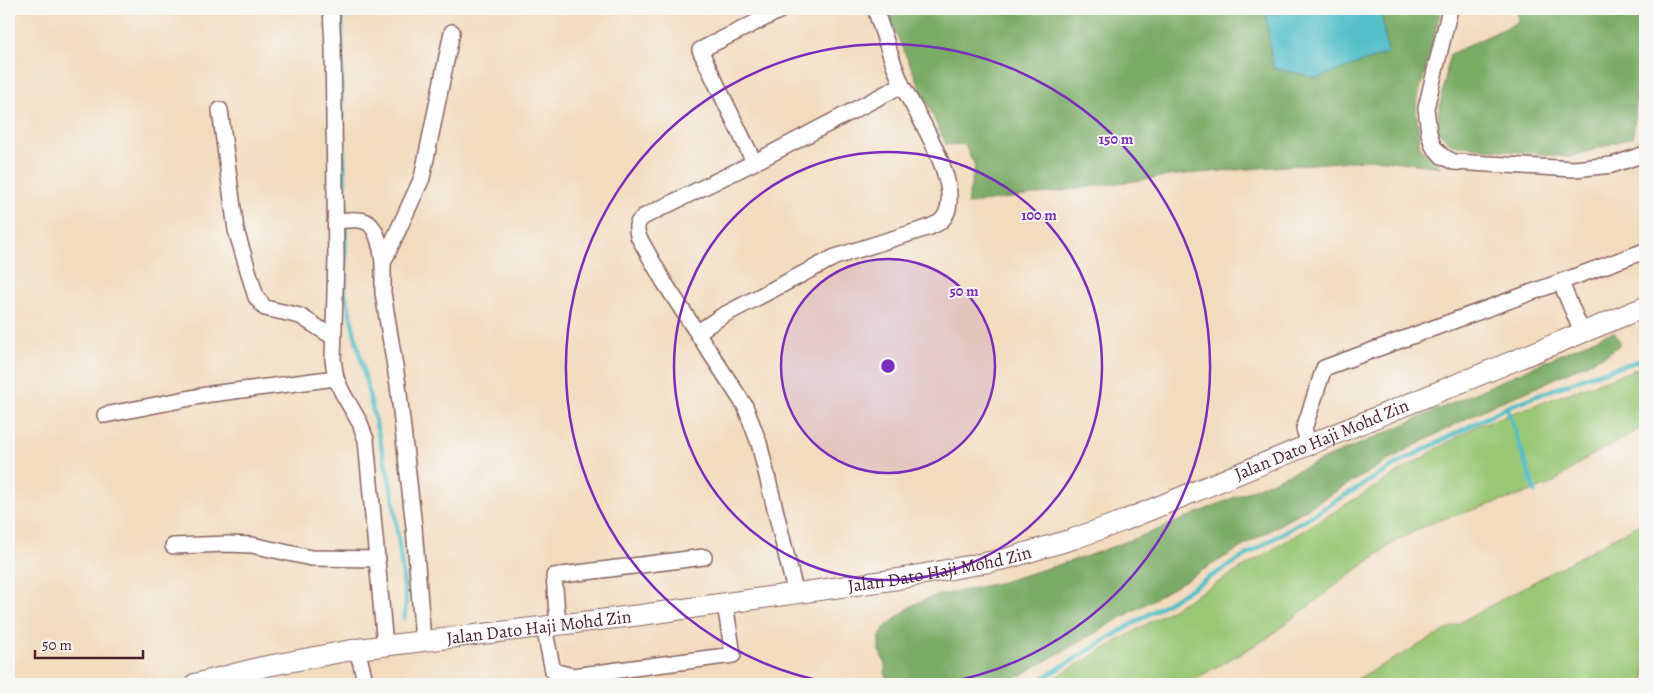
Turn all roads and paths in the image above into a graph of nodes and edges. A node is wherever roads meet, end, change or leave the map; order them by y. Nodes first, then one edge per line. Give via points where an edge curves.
1 (331, 9) edge
2 (783, 9) edge
3 (875, 9) edge
4 (1450, 9) edge
5 (452, 32) dead end
6 (902, 85) junction
7 (220, 110) dead end
8 (1645, 154) edge
9 (754, 162) junction
10 (338, 221) junction
11 (1641, 252) edge
12 (383, 263) junction
13 (1561, 283) junction
14 (1645, 307) edge
15 (698, 332) junction
16 (1582, 332) junction
17 (333, 338) junction
18 (336, 378) junction
19 (105, 415) dead end
20 (1309, 444) junction
21 (174, 546) dead end
22 (704, 557) dead end
23 (378, 559) junction
24 (796, 594) junction
25 (725, 604) junction
26 (551, 626) junction
27 (423, 641) junction
28 (385, 646) junction
29 (357, 649) junction
30 (195, 684) edge
31 (366, 684) edge

1 - 10 street
2 - 9 street via 700,50
3 - 6 street
4 - 8 street via 1426,108 1433,146 1442,156 1454,162 1574,169 1612,165
5 - 12 street via 422,178
6 - 9 street
6 - 15 street via 942,164 949,204 940,222 835,257 722,316
7 - 17 street via 236,230 256,297 265,308 300,316
9 - 15 street via 643,217 636,228 664,282
10 - 12 street via 364,220 375,232
10 - 17 street
11 - 13 street
12 - 27 street via 383,292 398,385
13 - 16 street
13 - 20 street via 1324,368 1304,429
14 - 16 main road, Jalan Dato Haji Mohd Zin
15 - 24 street via 745,406 759,443
16 - 20 main road, Jalan Dato Haji Mohd Zin
17 - 18 street
18 - 19 street via 211,394
18 - 23 street via 366,440
20 - 24 main road, Jalan Dato Haji Mohd Zin via 1124,521 1065,542 1005,559
21 - 23 street via 252,545 311,558
22 - 26 street via 554,576
23 - 28 street
24 - 25 main road, Jalan Dato Haji Mohd Zin
25 - 26 main road, Jalan Dato Haji Mohd Zin
25 - 26 street via 734,655 573,676 553,671
26 - 27 main road, Jalan Dato Haji Mohd Zin
27 - 28 main road, Jalan Dato Haji Mohd Zin
28 - 29 main road, Jalan Dato Haji Mohd Zin
29 - 30 main road, Jalan Dato Haji Mohd Zin
29 - 31 street

